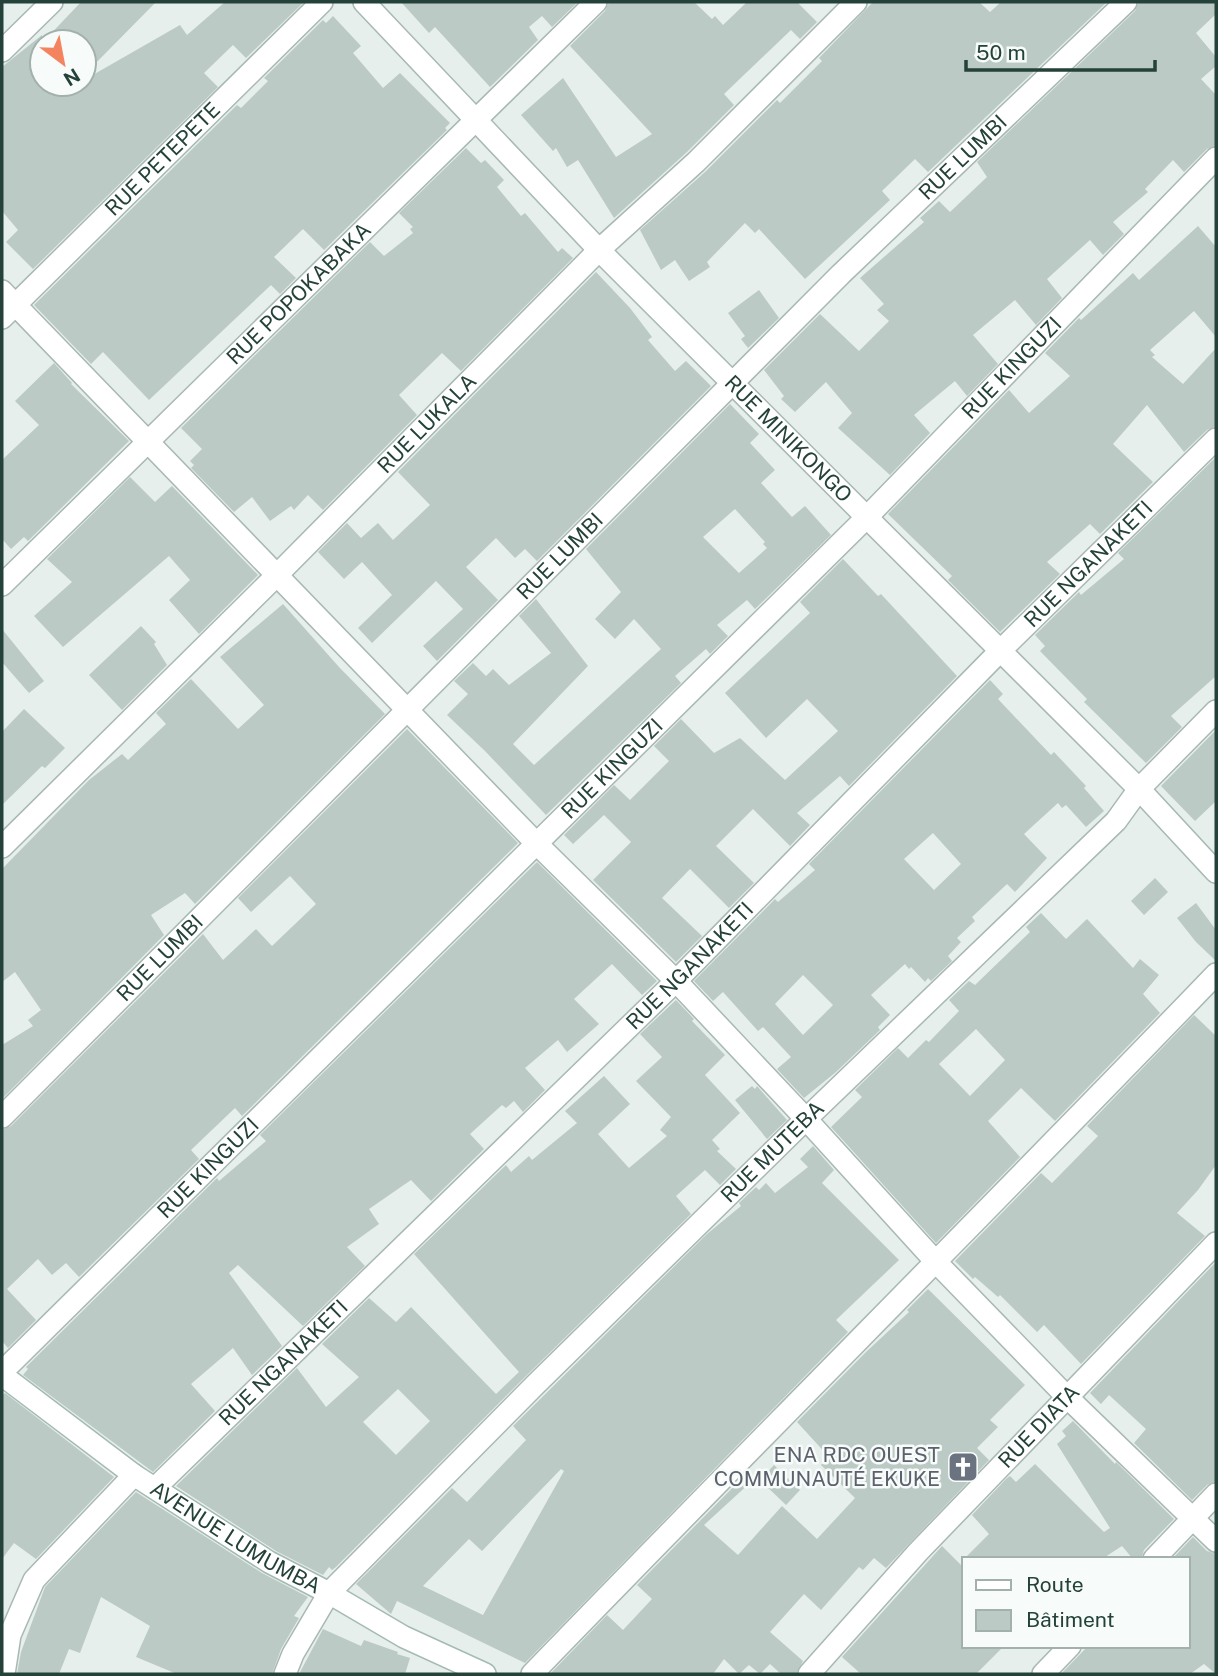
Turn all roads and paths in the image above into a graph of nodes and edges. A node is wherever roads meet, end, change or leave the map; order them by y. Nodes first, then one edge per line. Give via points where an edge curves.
1 (51, 2) edge
2 (322, 2) edge
3 (363, 2) edge
4 (596, 2) edge
5 (856, 2) edge
6 (1126, 2) edge
7 (2, 51) edge
8 (476, 119) junction
9 (1216, 158) edge
10 (599, 250) junction
11 (6, 305) edge
12 (733, 383) junction
13 (1216, 439) edge
14 (147, 442) junction
15 (867, 517) junction
16 (278, 574) junction
17 (2, 584) edge
18 (1000, 651) junction
19 (407, 710) junction
20 (1216, 711) edge
21 (1139, 789) junction
22 (537, 844) junction
23 (2, 847) edge
24 (1216, 872) edge
25 (1216, 974) edge
26 (676, 981) junction
27 (2, 1116) edge
28 (806, 1119) junction
29 (1216, 1243) edge
30 (936, 1262) junction
31 (2, 1373) edge
32 (1067, 1397) junction
33 (134, 1475) junction
34 (156, 1487) junction
35 (1216, 1494) edge
36 (1194, 1517) junction
37 (1216, 1541) edge
38 (1156, 1557) edge
39 (329, 1593) junction
40 (1068, 1648) edge
41 (3, 1674) edge
42 (285, 1674) edge
43 (485, 1674) edge
44 (532, 1674) edge
45 (809, 1674) edge
46 (1043, 1674) edge

1 - 7 street
2 - 11 street, RUE PETEPETE
3 - 8 street, RUE MINIKONGO
4 - 8 street, RUE POPOKABAKA
5 - 10 street, RUE LUKALA via 696,162
6 - 12 street, RUE LUMBI
8 - 10 street, RUE MINIKONGO
8 - 14 street, RUE POPOKABAKA
9 - 15 street, RUE KINGUZI
10 - 12 street, RUE MINIKONGO
10 - 16 street, RUE LUKALA
11 - 14 street
12 - 15 street, RUE MINIKONGO
12 - 19 street, RUE LUMBI
13 - 18 street, RUE NGANAKETI
14 - 16 street
14 - 17 street, RUE POPOKABAKA
15 - 18 street, RUE MINIKONGO
15 - 22 street, RUE KINGUZI
16 - 19 street
16 - 23 street, RUE LUKALA
18 - 21 street, RUE MINIKONGO
18 - 26 street, RUE NGANAKETI
19 - 22 street
19 - 27 street, RUE LUMBI
20 - 21 street, RUE MUTEBA
21 - 24 street, RUE MINIKONGO
21 - 28 street, RUE MUTEBA via 1116,821
22 - 26 street
22 - 31 street, RUE KINGUZI
25 - 30 street
26 - 28 street
26 - 34 street, RUE NGANAKETI
28 - 30 street
28 - 39 street, RUE MUTEBA
29 - 32 street, RUE DIATA
30 - 32 street
30 - 44 street
31 - 33 street, AVENUE LUMUMBA
32 - 36 street
32 - 45 street, RUE DIATA
33 - 34 street, AVENUE LUMUMBA
33 - 41 street via 34,1580 10,1635
34 - 39 street, AVENUE LUMUMBA via 236,1542
35 - 36 street
36 - 37 street
36 - 38 street
39 - 42 street, RUE MUTEBA
39 - 43 street, AVENUE LUMUMBA via 404,1637
40 - 46 street

